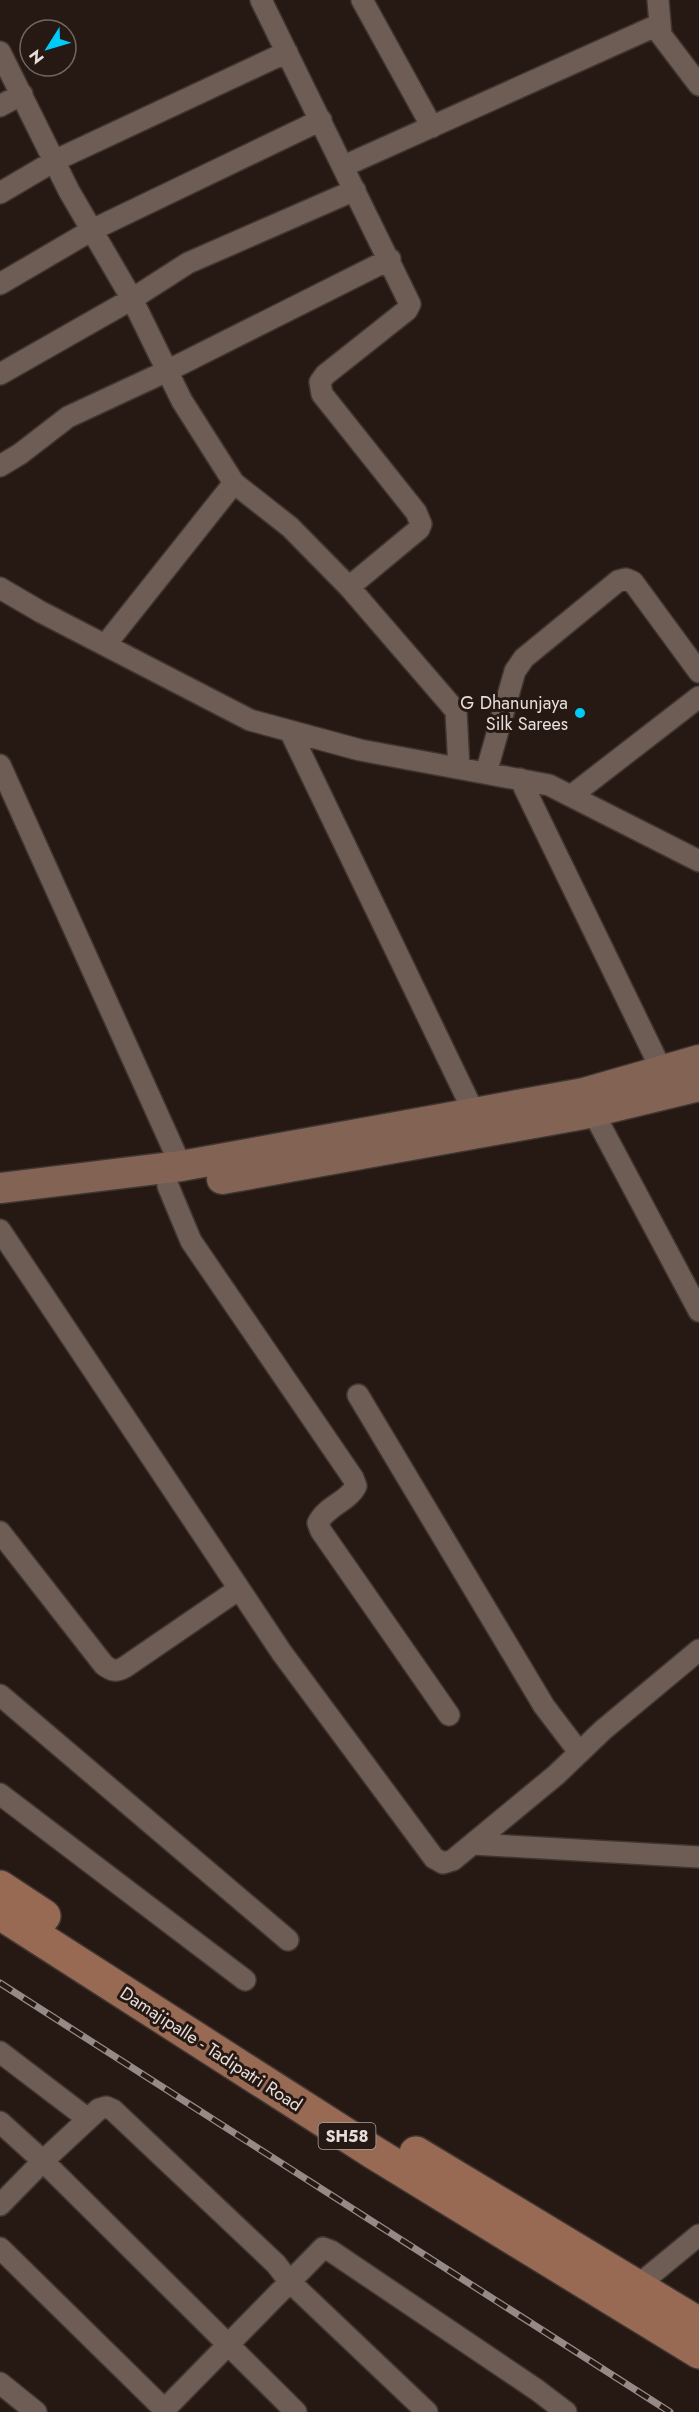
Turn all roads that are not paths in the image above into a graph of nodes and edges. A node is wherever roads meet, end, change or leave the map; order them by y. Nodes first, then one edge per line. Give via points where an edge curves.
1 (261, 0) edge
2 (362, 0) edge
3 (658, 0) edge
4 (660, 24) junction
5 (0, 52) edge
6 (287, 52) junction
7 (699, 85) edge
8 (22, 94) junction
9 (0, 106) edge
10 (321, 120) junction
11 (432, 127) junction
12 (56, 160) junction
13 (344, 166) junction
14 (356, 190) junction
15 (0, 193) edge
16 (92, 230) junction
17 (390, 259) junction
18 (0, 284) edge
19 (132, 299) junction
20 (167, 371) junction
21 (0, 374) edge
22 (0, 466) edge
23 (234, 483) junction
24 (349, 586) junction
25 (0, 588) edge
26 (106, 644) junction
27 (699, 672) edge
28 (699, 697) edge
29 (291, 731) junction
30 (0, 765) edge
31 (459, 768) junction
32 (486, 773) junction
33 (520, 779) junction
34 (571, 796) junction
35 (699, 861) edge
36 (699, 1060) edge
37 (662, 1071) junction
38 (699, 1086) edge
39 (593, 1112) junction
40 (478, 1122) junction
41 (174, 1176) junction
42 (0, 1188) edge
43 (0, 1204) edge
44 (0, 1230) edge
45 (699, 1311) edge
46 (358, 1395) dead end
47 (0, 1532) edge
48 (239, 1589) junction
49 (699, 1650) edge
50 (0, 1695) edge
51 (449, 1714) dead end
52 (579, 1752) junction
53 (0, 1794) edge
54 (473, 1844) junction
55 (699, 1857) edge
56 (0, 1887) edge
57 (0, 1913) edge
58 (288, 1940) dead end
59 (245, 1980) dead end
60 (0, 2052) edge
61 (88, 2119) junction
62 (0, 2122) edge
63 (43, 2161) junction
64 (0, 2205) edge
65 (699, 2235) edge
66 (0, 2248) edge
67 (289, 2281) junction
68 (637, 2286) junction
69 (699, 2324) edge
70 (228, 2344) junction
71 (699, 2352) edge
72 (0, 2383) edge
73 (165, 2411) edge
74 (36, 2412) edge
75 (296, 2412) edge
76 (428, 2412) edge
77 (566, 2412) edge

1 - 6 street
2 - 11 street
3 - 4 street
4 - 7 street via 668,47
4 - 11 street
5 - 8 street
6 - 10 street
6 - 12 street
8 - 9 street
8 - 12 street
10 - 13 street
10 - 16 street
11 - 13 street
12 - 15 street
12 - 16 street
13 - 14 street
14 - 17 street
14 - 19 street via 188,263
16 - 18 street
16 - 19 street
17 - 20 street
17 - 24 street via 408,297 407,310 325,375 319,388 416,512 421,524
19 - 20 street
19 - 21 street
20 - 22 street via 68,417
20 - 23 street
23 - 24 street via 290,527
23 - 26 street
24 - 31 street via 456,711
25 - 26 street
26 - 29 street via 250,720
27 - 32 street via 633,582 618,581 538,646 515,671
28 - 34 street
29 - 31 street via 360,750
29 - 40 street
30 - 41 street
31 - 32 street
32 - 33 street
33 - 34 street via 549,785
33 - 37 street
34 - 35 street
36 - 37 main road
37 - 40 main road
38 - 39 main road
39 - 40 main road
39 - 45 street
40 - 41 main road via 328,1149 205,1182
41 - 42 main road
41 - 43 main road
41 - 51 street via 191,1241 353,1478 353,1492 322,1515 318,1523 321,1531
44 - 48 street
46 - 52 street via 544,1706
47 - 48 street via 111,1670 125,1667
48 - 54 street via 434,1858 443,1863 453,1860
49 - 52 street
50 - 58 street
52 - 54 street
53 - 59 street
54 - 55 street
56 - 68 main road, Damajipalle - Tadipatri Road / SH58 via 347,2111
57 - 71 main road, Damajipalle - Tadipatri Road / SH58 via 373,2152
60 - 61 street
61 - 63 street
61 - 67 street via 99,2109 114,2110 276,2264
62 - 63 street
63 - 64 street
63 - 70 street
65 - 68 street
66 - 73 street
67 - 70 street
67 - 76 street
67 - 77 street via 317,2252 323,2248 331,2251
68 - 69 main road, Damajipalle - Tadipatri Road / SH58
70 - 73 street
70 - 75 street
72 - 74 street

